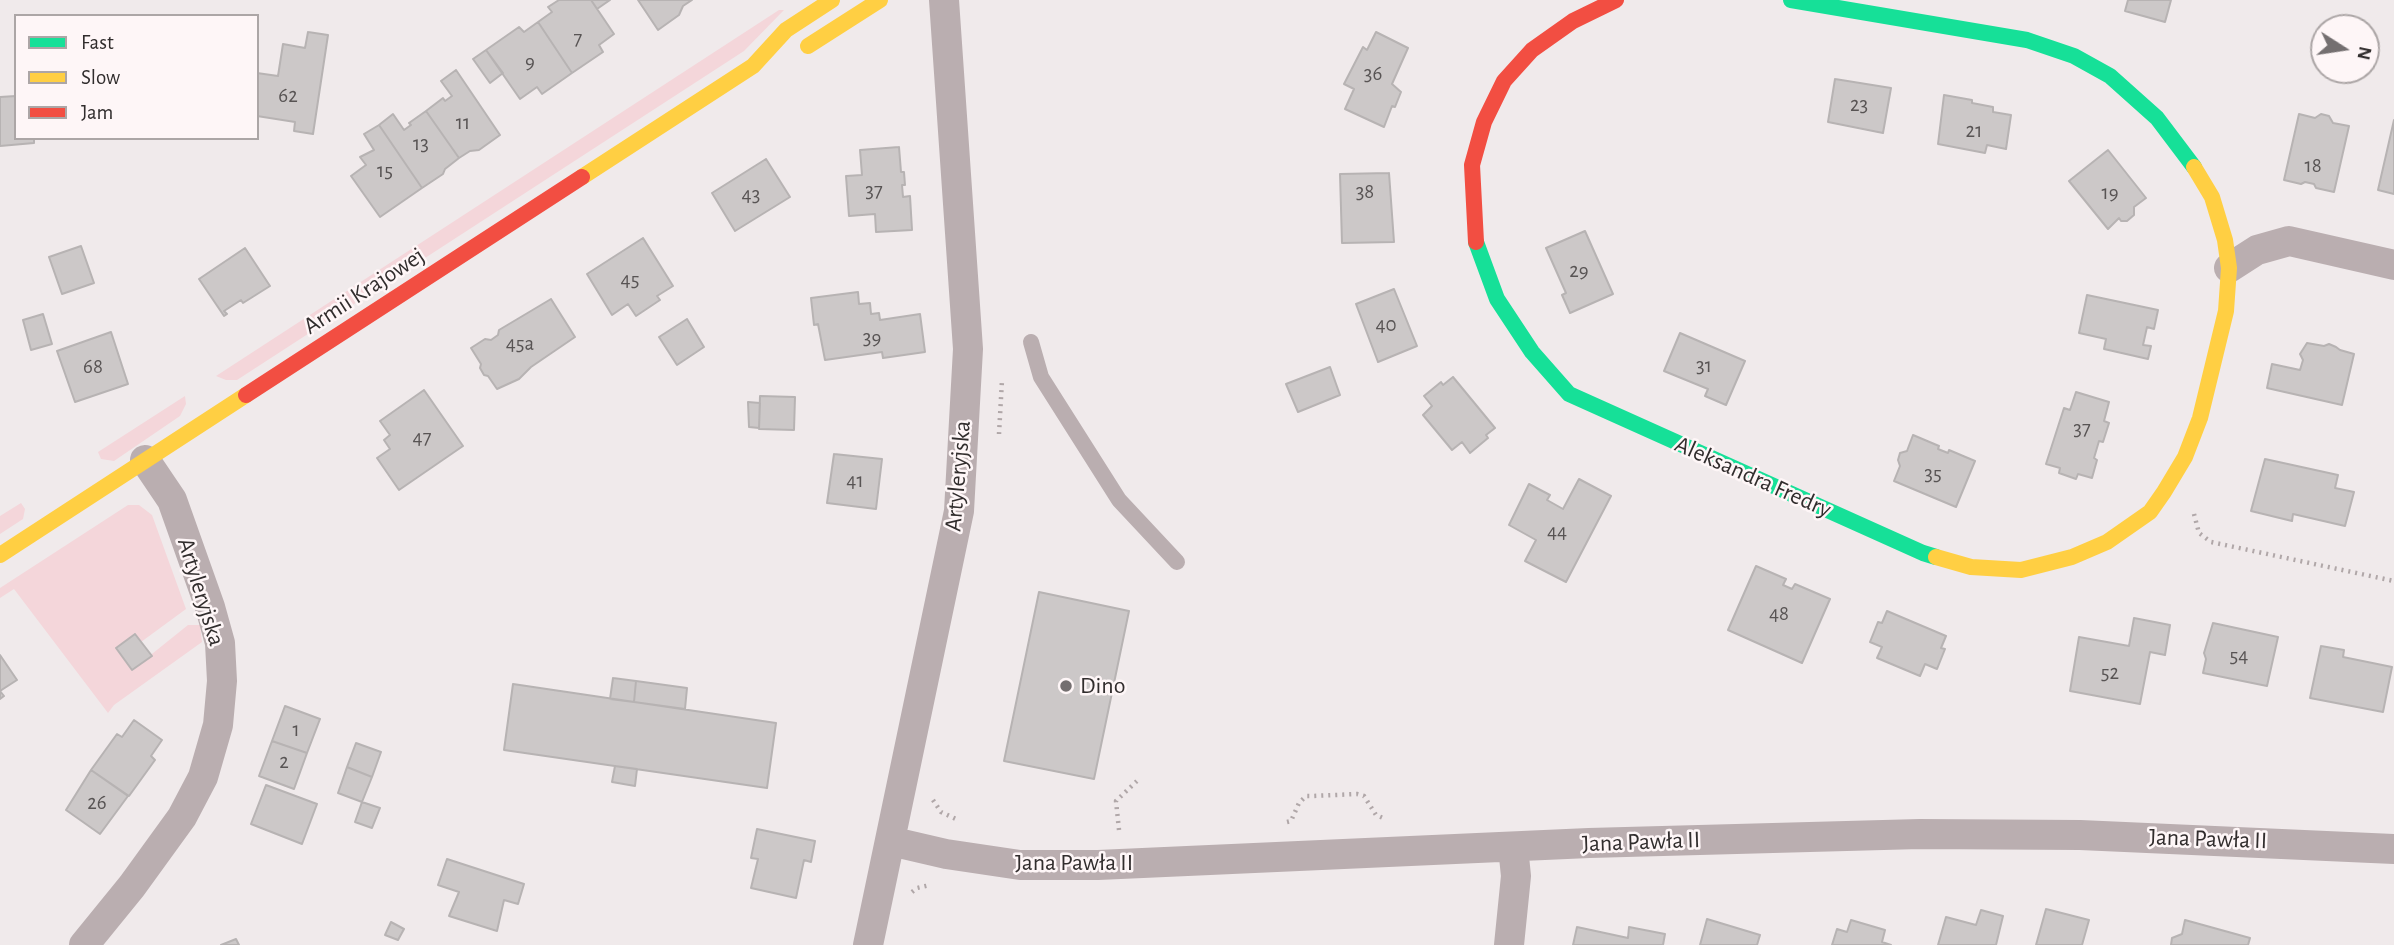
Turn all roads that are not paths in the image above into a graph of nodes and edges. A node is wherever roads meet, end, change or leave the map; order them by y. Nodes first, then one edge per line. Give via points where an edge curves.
1 (832, 0) edge
2 (880, 0) edge
3 (944, 0) edge
4 (1615, 0) edge
5 (1791, 0) edge
6 (753, 66) junction
7 (2394, 265) edge
8 (2229, 268) junction
9 (1031, 342) dead end
10 (145, 460) junction
11 (0, 555) edge
12 (1177, 562) dead end
13 (890, 841) junction
14 (1513, 846) junction
15 (2394, 849) edge
16 (84, 945) edge
17 (868, 945) edge
18 (1508, 945) edge

1 - 6 street, Armii Krajowej via 786,30
2 - 6 street, Armii Krajowej via 794,53
3 - 13 street, Artyleryjska via 968,349 959,511
4 - 8 street, Aleksandra Fredry via 1573,21 1532,50 1504,81 1484,121 1472,165 1476,245 1497,299 1532,352 1569,394 1923,553 1971,567 2021,570 2107,542 2150,512 2185,457 2200,418 2226,311
5 - 8 street, Aleksandra Fredry via 2027,40 2074,56 2110,76 2157,118 2191,161 2212,197
6 - 10 street, Armii Krajowej
7 - 8 street via 2289,241 2257,250
9 - 12 lane via 1041,377 1119,500
10 - 11 street, Armii Krajowej
10 - 16 street, Artyleryjska via 172,500 211,607 220,643 218,725 203,777 183,817
13 - 14 street, Jana Pawła II via 1020,865
13 - 17 street, Artyleryjska
14 - 15 street, Jana Pawła II via 1997,834
14 - 18 street via 1516,876

